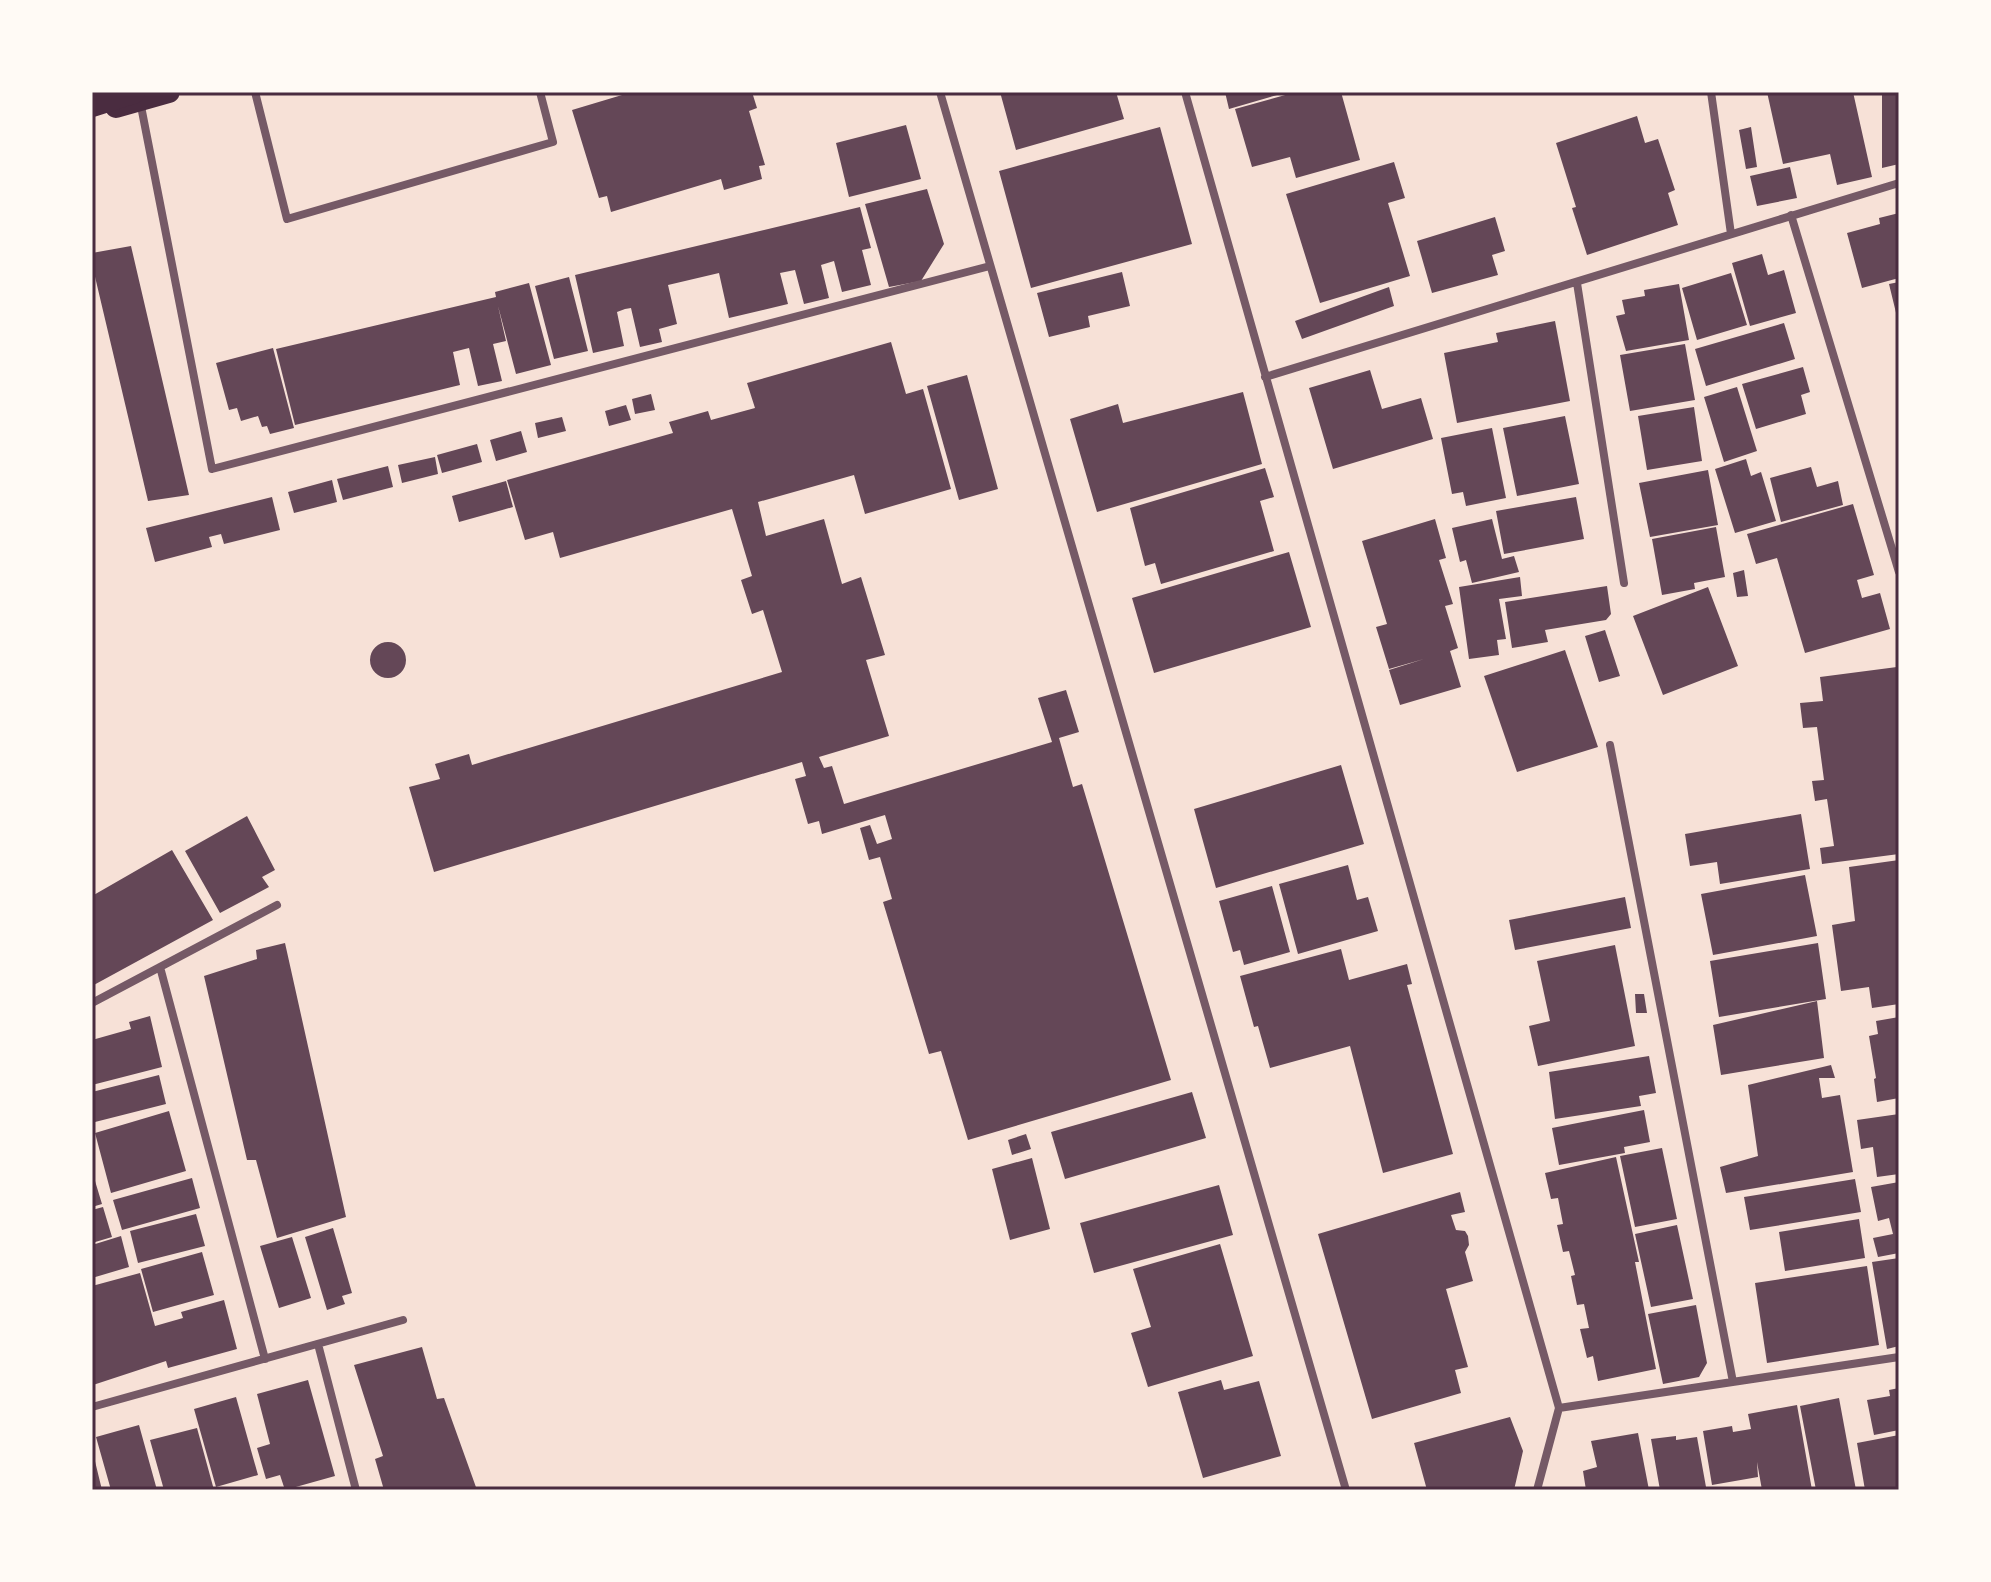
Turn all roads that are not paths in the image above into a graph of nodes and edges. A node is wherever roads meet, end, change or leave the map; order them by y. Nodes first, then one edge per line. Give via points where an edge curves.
1 (169, 92) edge
2 (255, 92) edge
3 (540, 92) edge
4 (940, 92) edge
5 (1185, 92) edge
6 (1711, 92) edge
7 (136, 96) edge
8 (92, 105) edge
9 (92, 115) edge
10 (1899, 183) edge
11 (1791, 215) junction
12 (1731, 234) junction
13 (990, 266) junction
14 (1577, 283) junction
15 (1265, 377) junction
16 (1899, 572) edge
17 (1624, 583) dead end
18 (1610, 745) dead end
19 (277, 905) dead end
20 (160, 967) junction
21 (92, 1003) edge
22 (403, 1320) dead end
23 (318, 1344) junction
24 (1899, 1357) edge
25 (265, 1359) junction
26 (1733, 1382) junction
27 (92, 1407) edge
28 (1559, 1408) junction
29 (356, 1490) edge
30 (1346, 1490) edge
31 (1537, 1490) edge

1 - 7 highway
2 - 3 street via 287,219 553,142
4 - 13 street
5 - 15 street
6 - 12 street
7 - 8 highway
7 - 9 highway
7 - 13 street via 212,469
10 - 11 street
11 - 12 street
11 - 16 street
12 - 14 street
13 - 30 street
14 - 15 street
14 - 17 street
15 - 28 street
18 - 26 street
19 - 20 street
20 - 21 street
20 - 25 street
22 - 23 street
23 - 25 street
23 - 29 street
24 - 26 street
25 - 27 street
26 - 28 street
28 - 31 street

